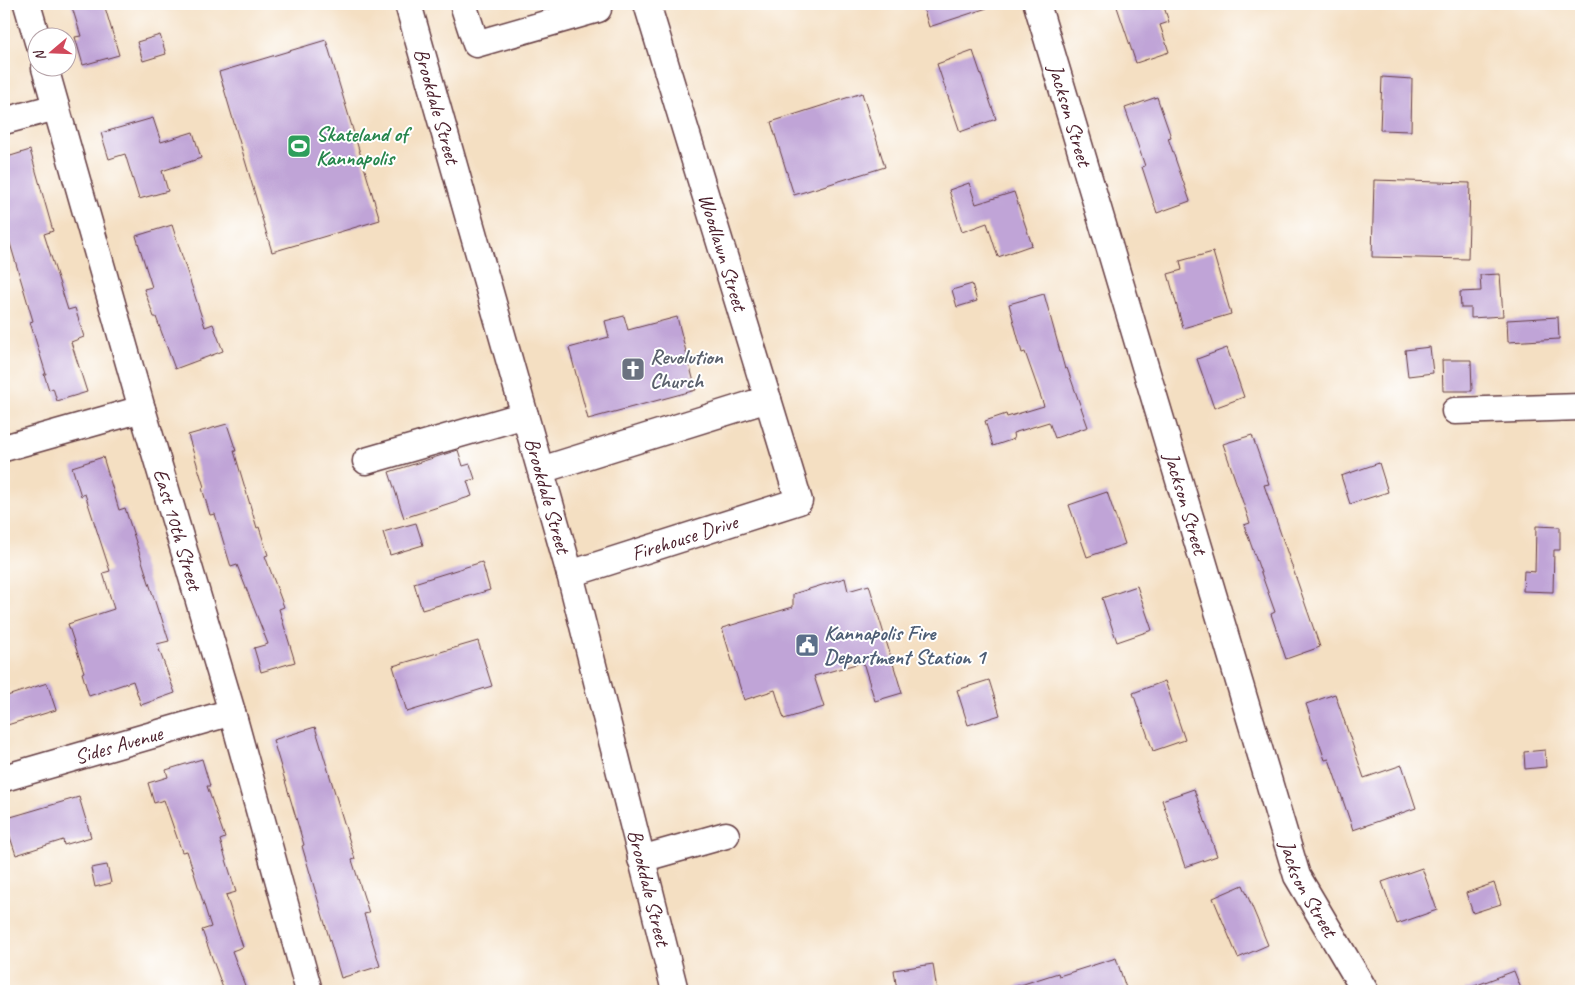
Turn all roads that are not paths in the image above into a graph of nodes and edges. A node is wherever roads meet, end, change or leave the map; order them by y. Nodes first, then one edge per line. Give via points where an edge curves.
1 (27, 4) edge
2 (408, 4) edge
3 (463, 4) edge
4 (647, 4) edge
5 (1037, 4) edge
6 (597, 6) edge
7 (34, 28) edge
8 (48, 78) edge
9 (56, 107) junction
10 (4, 121) edge
11 (768, 399) junction
12 (1581, 408) edge
13 (142, 409) junction
14 (1455, 411) dead end
15 (525, 415) junction
16 (4, 448) edge
17 (366, 461) dead end
18 (541, 470) junction
19 (799, 501) joint
20 (570, 574) junction
21 (232, 712) junction
22 (4, 778) edge
23 (726, 835) dead end
24 (641, 859) junction
25 (309, 991) edge
26 (675, 991) edge
27 (1365, 991) edge

1 - 7 street
2 - 15 street, Brookdale Street
3 - 6 street via 476,44
4 - 11 street, Woodlawn Street
5 - 27 street, Jackson Street via 1297,876
8 - 9 street, East 10th Street
9 - 10 street
9 - 13 street, East 10th Street
11 - 18 street
11 - 19 street, Woodlawn Street
12 - 14 street
13 - 16 street
13 - 21 street, East 10th Street
15 - 17 street
15 - 18 street, Brookdale Street
18 - 20 street, Brookdale Street
19 - 20 street, Firehouse Drive
20 - 24 street, Brookdale Street
21 - 22 street, Sides Avenue
21 - 25 street, East 10th Street
23 - 24 street
24 - 26 street, Brookdale Street

